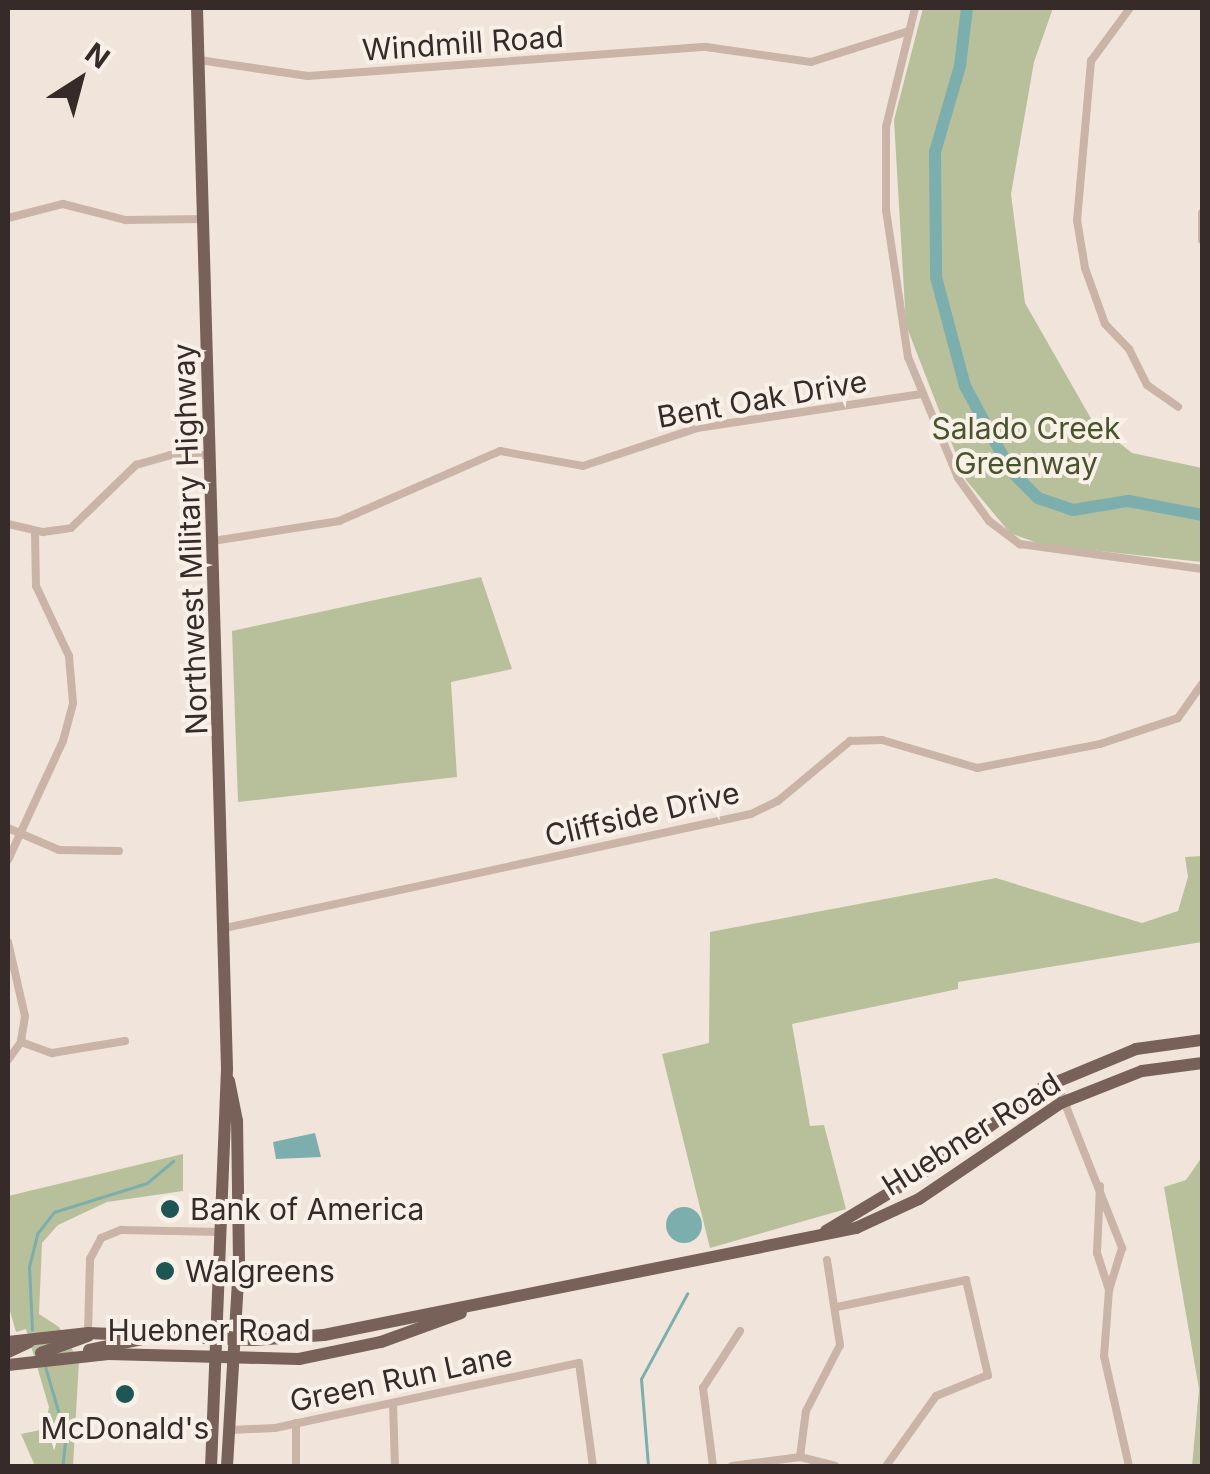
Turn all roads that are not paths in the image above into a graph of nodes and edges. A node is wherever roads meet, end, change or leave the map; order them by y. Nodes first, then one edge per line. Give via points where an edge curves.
1 (196, 8) edge
2 (914, 8) edge
3 (1130, 8) edge
4 (906, 32) junction
5 (199, 60) junction
6 (1202, 213) edge
7 (8, 218) edge
8 (204, 219) junction
9 (1202, 240) edge
10 (921, 394) junction
11 (1178, 407) dead end
12 (212, 455) junction
13 (8, 524) edge
14 (36, 532) junction
15 (214, 541) junction
16 (1202, 569) edge
17 (1202, 684) edge
18 (8, 828) edge
19 (19, 833) junction
20 (119, 851) dead end
21 (8, 860) edge
22 (225, 928) junction
23 (8, 942) edge
24 (125, 1040) dead end
25 (1202, 1040) edge
26 (21, 1042) junction
27 (8, 1060) edge
28 (1202, 1063) edge
29 (227, 1069) junction
30 (1056, 1081) junction
31 (1060, 1103) junction
32 (920, 1176) junction
33 (1100, 1186) junction
34 (931, 1192) junction
35 (222, 1232) junction
36 (824, 1233) junction
37 (827, 1260) dead end
38 (1109, 1290) junction
39 (837, 1307) junction
40 (463, 1312) junction
41 (398, 1319) junction
42 (740, 1331) dead end
43 (46, 1336) junction
44 (403, 1336) junction
45 (221, 1338) junction
46 (237, 1339) junction
47 (8, 1342) edge
48 (88, 1344) junction
49 (220, 1358) junction
50 (236, 1359) junction
51 (8, 1360) edge
52 (393, 1403) junction
53 (296, 1424) junction
54 (230, 1430) junction
55 (800, 1458) junction
56 (211, 1466) edge
57 (227, 1466) edge
58 (296, 1466) edge
59 (395, 1466) edge
60 (593, 1466) edge
61 (713, 1466) edge
62 (732, 1466) edge
63 (835, 1466) edge
64 (886, 1466) edge
65 (1128, 1466) edge

1 - 5 main road, Northwest Military Highway
2 - 4 street
3 - 11 street via 1100,41 1086,83 1077,185 1082,254 1105,324 1129,349 1147,385
4 - 5 street, Windmill Road via 811,62 714,46 308,76
4 - 10 street via 884,170 900,322
5 - 8 main road, Northwest Military Highway
6 - 9 street
7 - 8 street via 64,204 126,220
8 - 12 main road, Northwest Military Highway
10 - 15 street, Bent Oak Drive via 697,428 583,466 500,451 339,521
10 - 16 street via 958,478 1003,535 1039,550
12 - 14 street via 148,459 119,479 81,523
12 - 15 main road, Northwest Military Highway
13 - 14 street
14 - 19 street via 36,586 69,656 73,703 63,741
15 - 22 main road, Northwest Military Highway
17 - 22 street, Cliffside Drive via 1178,718 1100,744 976,768 882,740 850,741 778,801 742,817
18 - 19 street
19 - 20 street via 59,850
19 - 21 street
22 - 29 main road, Northwest Military Highway
23 - 26 street via 25,1016
24 - 26 street via 52,1053
25 - 30 main road, Huebner Road via 1136,1049
26 - 27 street
28 - 31 main road, Huebner Road via 1142,1071
29 - 35 main road, Northwest Military Highway
29 - 46 main road, Northwest Military Highway via 237,1122
30 - 31 street
30 - 32 main road, Huebner Road via 1003,1111
31 - 33 street
31 - 34 main road, Huebner Road
32 - 34 main road
32 - 36 main road, Huebner Road
33 - 38 street via 1097,1253
33 - 38 street via 1122,1248
34 - 36 main road, Huebner Road via 856,1228
35 - 45 main road, Northwest Military Highway
35 - 48 street via 120,1230 101,1238 90,1259
36 - 40 main road, Huebner Road
37 - 39 street
38 - 65 street via 1104,1356
39 - 55 street via 840,1345 808,1404
39 - 64 street via 966,1280 988,1375 936,1396
40 - 41 main road, Huebner Road
40 - 44 main road, Huebner Road
41 - 44 main road
41 - 46 main road, Huebner Road via 312,1337
42 - 61 street via 704,1388
43 - 47 main road, Huebner Road
43 - 48 main road, Huebner Road
43 - 51 main road
44 - 50 main road, Huebner Road via 326,1356
45 - 46 main road, Huebner Road
45 - 48 main road, Huebner Road via 170,1335
45 - 49 main road, Northwest Military Highway
46 - 50 main road, Northwest Military Highway
48 - 49 main road, Huebner Road
48 - 51 main road
49 - 50 main road, Huebner Road
49 - 56 main road, Northwest Military Highway
50 - 54 main road, Northwest Military Highway
52 - 53 street, Green Run Lane
52 - 59 street
52 - 60 street, Green Run Lane via 579,1363
53 - 54 street, Green Run Lane
53 - 58 street
54 - 57 main road, Northwest Military Highway
55 - 62 street
55 - 63 street

